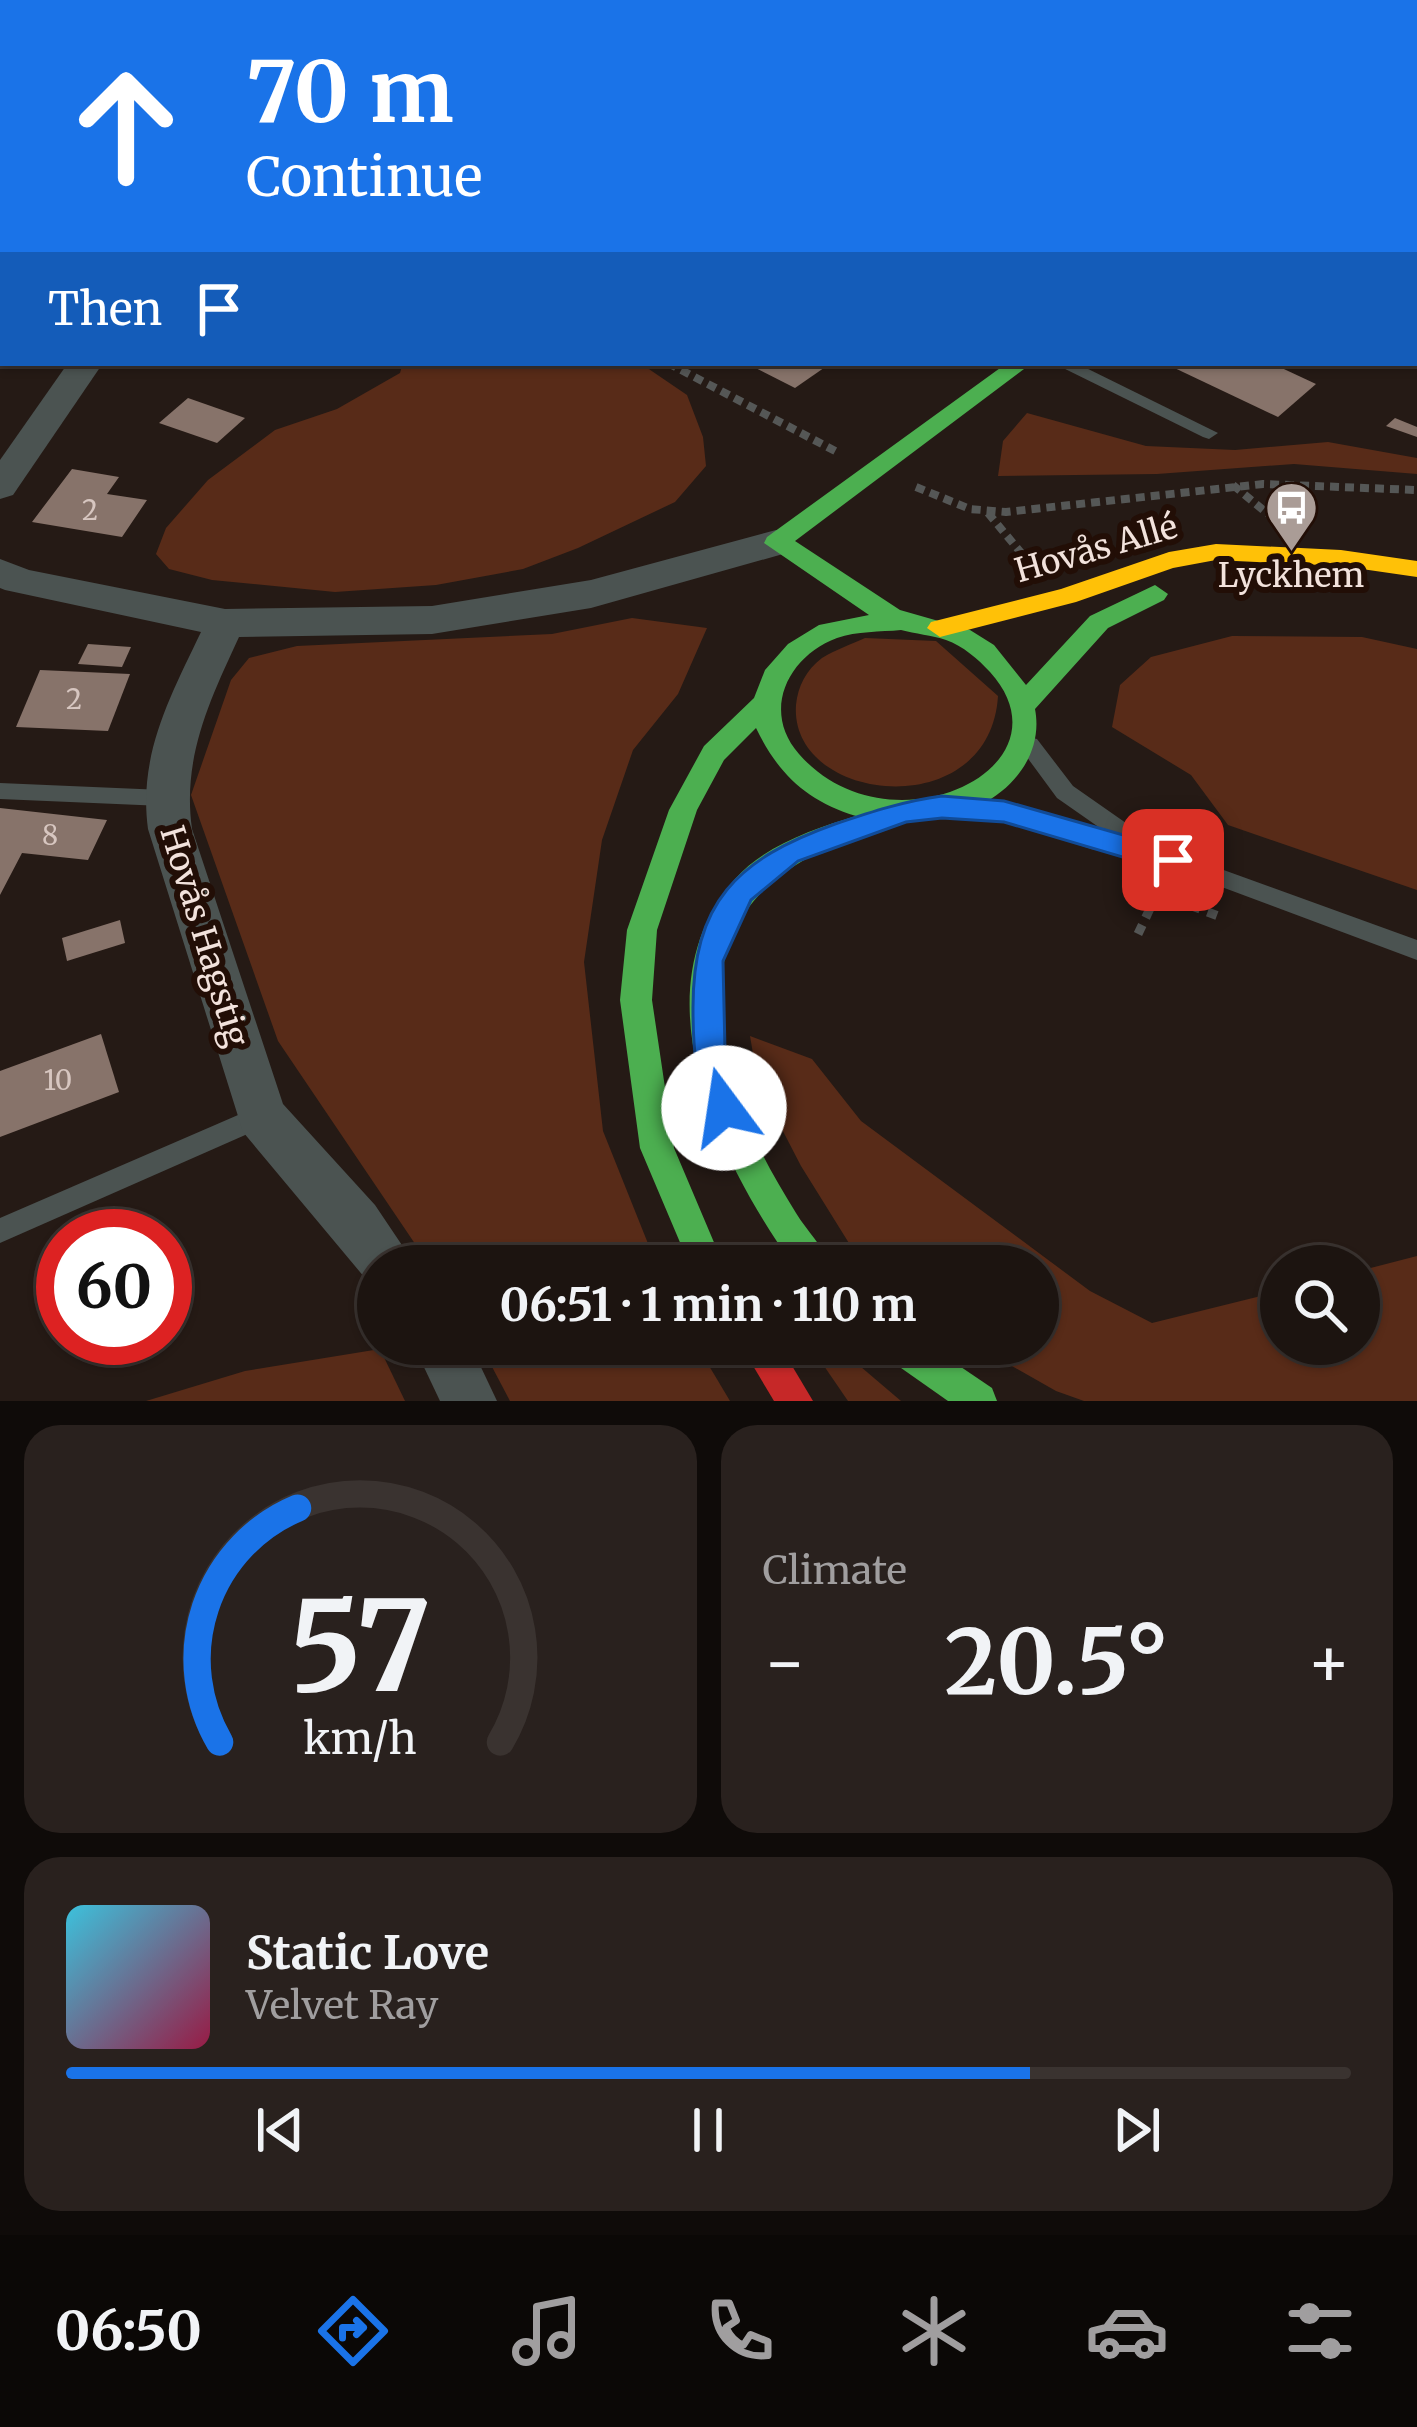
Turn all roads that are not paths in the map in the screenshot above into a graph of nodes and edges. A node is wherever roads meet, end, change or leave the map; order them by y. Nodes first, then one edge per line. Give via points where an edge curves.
1 (84, 366) edge
2 (1017, 366) edge
3 (1068, 366) edge
4 (1209, 433) dead end
5 (0, 487) edge
6 (777, 560) junction
7 (1417, 569) edge
8 (0, 572) edge
9 (1181, 586) dead end
10 (795, 621) dead end
11 (901, 621) junction
12 (225, 622) junction
13 (940, 628) junction
14 (790, 652) junction
15 (1024, 704) junction
16 (763, 705) junction
17 (1025, 739) junction
18 (0, 791) edge
19 (163, 798) junction
20 (942, 807) junction
21 (904, 812) junction
22 (1163, 857) junction
23 (1417, 950) edge
24 (260, 1116) junction
25 (0, 1231) edge
26 (373, 1245) edge
27 (698, 1245) edge
28 (796, 1245) edge
29 (451, 1365) edge
30 (772, 1365) edge
31 (927, 1365) edge
32 (469, 1401) edge
33 (795, 1401) edge
34 (979, 1401) edge

1 - 5 street
2 - 6 street via 878,469
3 - 4 lane
6 - 11 street via 816,559
6 - 12 street via 431,620
7 - 13 street, Hovås Allé via 1216,553
8 - 12 street
9 - 15 street, Hovås Allé via 1099,622
10 - 14 street
11 - 13 street, Hovås Allé
11 - 14 street, Hovås Allé via 828,630
12 - 19 street, Hovås Hagstig via 168,752
13 - 15 street, Hovås Allé via 994,658
14 - 16 street
15 - 17 street
16 - 21 street via 772,744 802,779 848,803
16 - 27 street via 714,753 683,810 642,930 636,1000 657,1148
17 - 20 street via 997,781
17 - 22 lane via 1065,792
18 - 19 lane
19 - 24 street, Hovås Hagstig
20 - 21 street
20 - 22 lane via 1004,812
21 - 28 street via 788,853 739,892 708,961 709,1050 724,1108 749,1170
22 - 23 lane
24 - 25 lane
24 - 26 street, Hovås Hagstig
29 - 32 street
30 - 33 street
31 - 34 street

